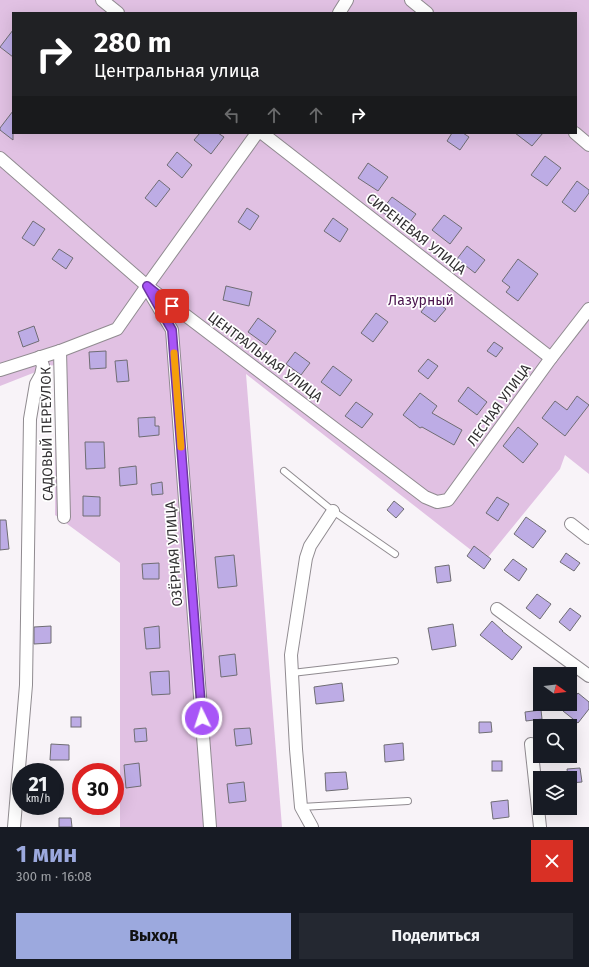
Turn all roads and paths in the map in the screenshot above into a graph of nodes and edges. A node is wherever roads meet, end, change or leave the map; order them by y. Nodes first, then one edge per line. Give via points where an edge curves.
1 (102, 0) edge
2 (348, 0) edge
3 (411, 0) edge
4 (117, 12) edge
5 (340, 12) edge
6 (426, 12) edge
7 (256, 134) edge
8 (263, 134) edge
9 (576, 134) edge
10 (589, 145) edge
11 (0, 158) edge
12 (147, 286) junction
13 (589, 309) edge
14 (60, 351) junction
15 (40, 357) junction
16 (551, 358) junction
17 (0, 370) edge
18 (284, 471) dead end
19 (425, 497) joint
20 (333, 510) junction
21 (64, 517) dead end
22 (571, 524) dead end
23 (589, 538) edge
24 (395, 554) dead end
25 (497, 609) dead end
26 (395, 661) dead end
27 (292, 673) junction
28 (589, 676) edge
29 (531, 744) dead end
30 (408, 801) dead end
31 (301, 807) junction
32 (14, 827) edge
33 (210, 827) edge
34 (312, 827) edge
35 (540, 827) edge

1 - 4 street
2 - 5 street
3 - 6 street
7 - 12 street
8 - 16 street, СИРЕНЕВАЯ УЛИЦА
9 - 10 street
11 - 12 street, ЦЕНТРАЛЬНАЯ УЛИЦА
12 - 14 street via 117,329
12 - 19 street, ЦЕНТРАЛЬНАЯ УЛИЦА
12 - 33 street, ОЗЁРНАЯ УЛИЦА via 172,330
13 - 16 street, ЛЕСНАЯ УЛИЦА
14 - 15 street
14 - 21 street, САДОВЫЙ ПЕРЕУЛОК
15 - 17 street
15 - 32 street via 43,366 36,384 30,419 26,685
16 - 19 street, ЛЕСНАЯ УЛИЦА via 448,500 437,502
18 - 20 lane
20 - 24 lane
20 - 27 street via 310,546 306,558 291,655
22 - 23 street
25 - 28 street
26 - 27 lane
27 - 31 street
29 - 35 street
30 - 31 lane
31 - 34 street

